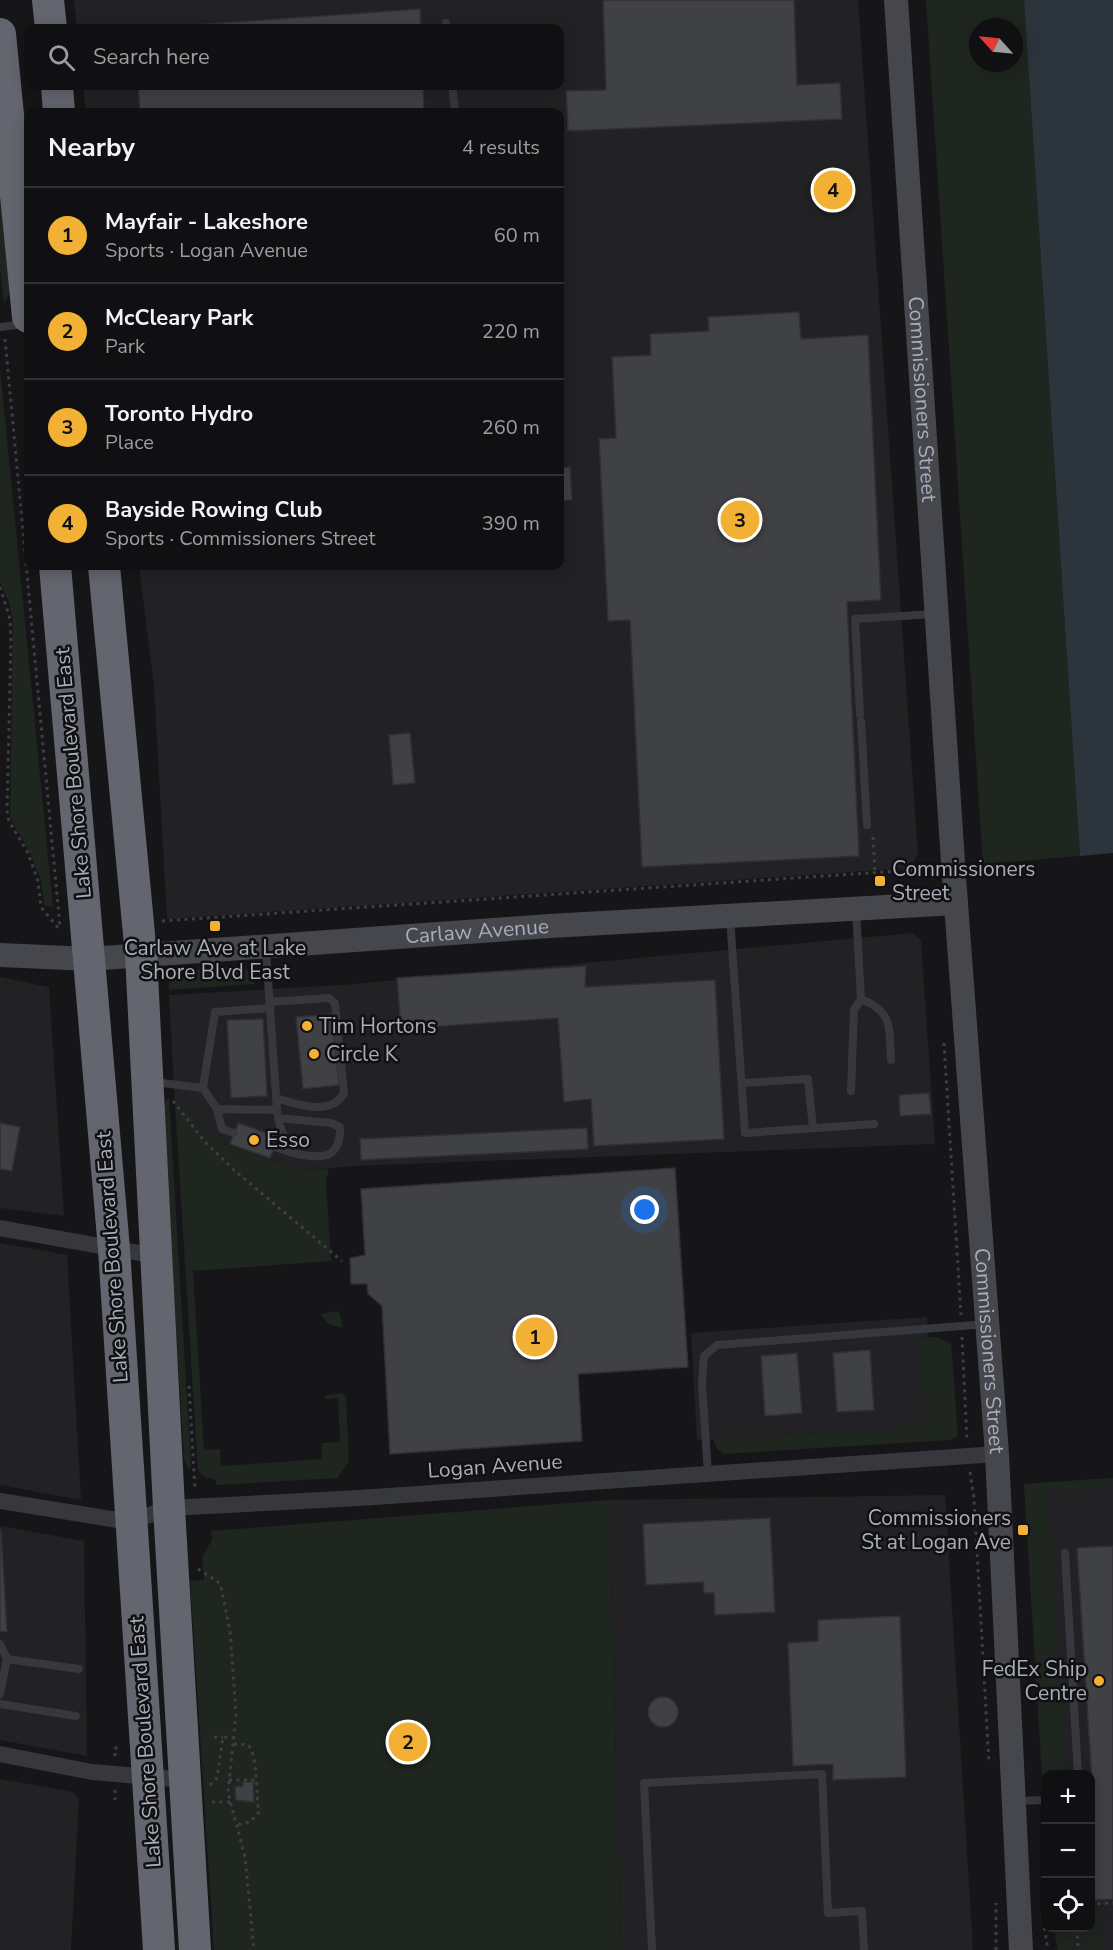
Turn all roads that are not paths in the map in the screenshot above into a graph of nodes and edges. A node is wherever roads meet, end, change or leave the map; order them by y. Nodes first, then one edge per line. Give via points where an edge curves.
1 (48, 0) edge
2 (896, 0) edge
3 (51, 24) edge
4 (0, 34) edge
5 (57, 90) edge
6 (452, 90) edge
7 (59, 108) edge
8 (455, 108) edge
9 (11, 324) edge
10 (55, 570) edge
11 (104, 570) edge
12 (937, 614) junction
13 (867, 825) dead end
14 (947, 904) junction
15 (856, 909) junction
16 (730, 917) junction
17 (266, 946) junction
18 (0, 955) edge
19 (141, 955) junction
20 (88, 959) junction
21 (861, 999) junction
22 (270, 1005) junction
23 (891, 1059) dead end
24 (742, 1083) junction
25 (203, 1088) junction
26 (160, 1091) junction
27 (851, 1091) dead end
28 (276, 1098) junction
29 (217, 1109) junction
30 (278, 1118) junction
31 (874, 1124) dead end
32 (813, 1128) junction
33 (234, 1133) dead end
34 (274, 1147) dead end
35 (293, 1153) junction
36 (0, 1228) edge
37 (114, 1249) junction
38 (156, 1256) junction
39 (987, 1324) junction
40 (996, 1454) junction
41 (708, 1474) junction
42 (0, 1501) edge
43 (169, 1508) junction
44 (130, 1522) junction
45 (1065, 1553) dead end
46 (0, 1644) edge
47 (7, 1659) junction
48 (79, 1668) dead end
49 (0, 1694) edge
50 (0, 1704) edge
51 (76, 1716) dead end
52 (0, 1754) edge
53 (1078, 1770) edge
54 (148, 1778) junction
55 (197, 1783) junction
56 (1041, 1800) edge
57 (1015, 1801) junction
58 (159, 1950) edge
59 (195, 1950) edge
60 (652, 1950) edge
61 (864, 1950) edge
62 (1021, 1950) edge

1 - 3 highway
2 - 12 street, Commissioners Street
4 - 9 highway
5 - 7 highway
6 - 8 lane
10 - 20 highway, Lake Shore Boulevard East
11 - 19 highway, Lake Shore Boulevard East
12 - 13 lane via 851,620
12 - 14 street, Commissioners Street
14 - 15 street, Carlaw Avenue
14 - 39 street, Commissioners Street
15 - 16 street, Carlaw Avenue
15 - 21 lane
16 - 17 street, Carlaw Avenue
16 - 24 lane
17 - 19 street, Carlaw Avenue
17 - 22 lane
18 - 20 street, Carlaw Avenue
19 - 20 street, Carlaw Avenue
19 - 26 highway, Lake Shore Boulevard East
20 - 37 highway, Lake Shore Boulevard East
21 - 23 lane via 881,1010 889,1021
21 - 27 lane via 854,1010
22 - 25 lane via 214,1012
22 - 28 lane
22 - 28 lane via 329,998 336,1003 344,1094 332,1105 309,1108
24 - 32 lane via 808,1079
24 - 32 lane via 745,1134
25 - 26 lane
25 - 29 lane
26 - 38 highway, Lake Shore Boulevard East
28 - 30 lane
29 - 30 lane
29 - 33 lane via 222,1129
30 - 35 lane
30 - 35 lane via 340,1127 340,1140 328,1156
31 - 32 lane
34 - 35 lane
36 - 37 street
37 - 38 street
37 - 44 highway, Lake Shore Boulevard East
38 - 43 highway, Lake Shore Boulevard East
39 - 40 street, Commissioners Street
39 - 41 lane via 717,1345 704,1356 702,1384
40 - 41 street, Logan Avenue
40 - 57 street, Commissioners Street
41 - 43 street, Logan Avenue
42 - 44 street, Logan Avenue
43 - 44 street, Logan Avenue
43 - 55 highway, Lake Shore Boulevard East
44 - 54 highway, Lake Shore Boulevard East
45 - 53 lane
46 - 47 lane
47 - 48 lane
47 - 49 lane
50 - 51 lane
52 - 54 street via 92,1772
54 - 55 street
54 - 58 highway, Lake Shore Boulevard East
55 - 59 highway, Lake Shore Boulevard East
56 - 57 lane
57 - 62 street, Commissioners Street
60 - 61 lane via 644,1783 822,1774 828,1913 862,1911

